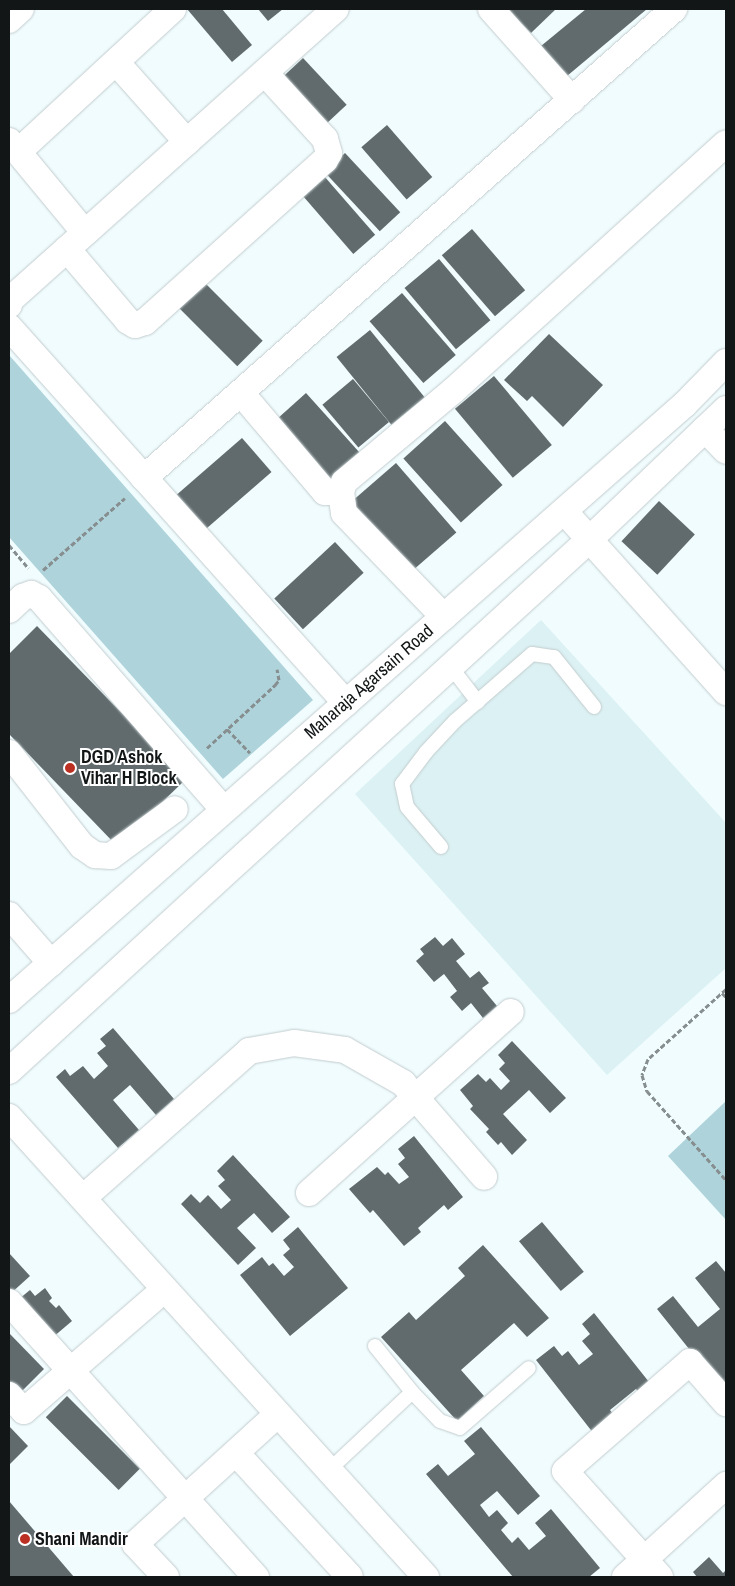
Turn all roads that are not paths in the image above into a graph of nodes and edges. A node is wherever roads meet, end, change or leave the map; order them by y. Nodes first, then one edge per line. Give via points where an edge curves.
1 (21, 9) edge
2 (172, 9) edge
3 (336, 9) edge
4 (491, 9) edge
5 (671, 10) edge
6 (9, 20) edge
7 (116, 62) junction
8 (265, 73) junction
9 (572, 100) junction
10 (187, 142) junction
11 (726, 143) edge
12 (13, 147) edge
13 (76, 241) junction
14 (9, 305) edge
15 (9, 328) edge
16 (726, 362) edge
17 (241, 393) junction
18 (726, 410) edge
19 (705, 429) junction
20 (726, 451) edge
21 (144, 478) junction
22 (341, 492) junction
23 (564, 511) junction
24 (590, 539) junction
25 (9, 610) edge
26 (444, 616) junction
27 (451, 666) junction
28 (726, 692) edge
29 (346, 702) junction
30 (478, 702) junction
31 (594, 707) dead end
32 (10, 759) edge
33 (175, 808) dead end
34 (224, 810) junction
35 (441, 847) dead end
36 (9, 915) edge
37 (51, 963) junction
38 (9, 1000) edge
39 (511, 1012) dead end
40 (9, 1070) edge
41 (416, 1097) junction
42 (9, 1117) edge
43 (484, 1177) dead end
44 (309, 1193) dead end
45 (83, 1198) junction
46 (165, 1289) junction
47 (9, 1302) edge
48 (375, 1346) dead end
49 (530, 1368) dead end
50 (71, 1371) junction
51 (412, 1392) junction
52 (9, 1395) edge
53 (726, 1403) edge
54 (278, 1414) junction
55 (236, 1453) junction
56 (328, 1471) junction
57 (726, 1485) edge
58 (184, 1498) junction
59 (652, 1569) edge
60 (166, 1577) edge
61 (256, 1577) edge
62 (350, 1577) edge
63 (426, 1577) edge
64 (625, 1577) edge

1 - 6 street
2 - 7 street
3 - 8 street
4 - 9 street
5 - 9 street
7 - 10 street
7 - 12 street
8 - 10 street
8 - 13 street via 325,139 329,153 152,315 140,324 128,321
9 - 17 street
10 - 13 street
11 - 22 street via 454,390 344,482
12 - 13 street
13 - 14 street via 10,300
15 - 21 street
16 - 23 street, Maharaja Agarsain Road via 684,405
17 - 21 street
17 - 22 street via 325,492
18 - 19 street
19 - 20 street
19 - 24 street
21 - 29 street
22 - 26 street via 344,512
23 - 24 street
23 - 26 street, Maharaja Agarsain Road
24 - 27 street
24 - 28 street
25 - 34 street via 23,597 31,594 39,598
26 - 29 street, Maharaja Agarsain Road
27 - 30 lane
27 - 40 street
29 - 34 street, Maharaja Agarsain Road
30 - 31 lane via 532,654 554,657
30 - 35 lane via 426,752 402,784 407,807
32 - 33 street via 82,846 95,855 111,856
34 - 37 street, Maharaja Agarsain Road
36 - 37 street
37 - 38 street, Maharaja Agarsain Road
39 - 41 street
41 - 43 street
41 - 44 street
41 - 45 street via 403,1083 345,1050 294,1044 249,1051
42 - 45 street
45 - 46 street
46 - 50 street
46 - 54 street
47 - 50 street
48 - 51 lane
49 - 51 lane via 460,1428 440,1421
50 - 52 street via 24,1412
50 - 58 street
51 - 56 lane
53 - 59 street via 690,1362 565,1471
54 - 55 street
54 - 56 street
55 - 58 street
55 - 62 street
56 - 63 street
57 - 59 street
58 - 60 street via 135,1544
58 - 61 street
59 - 64 street

